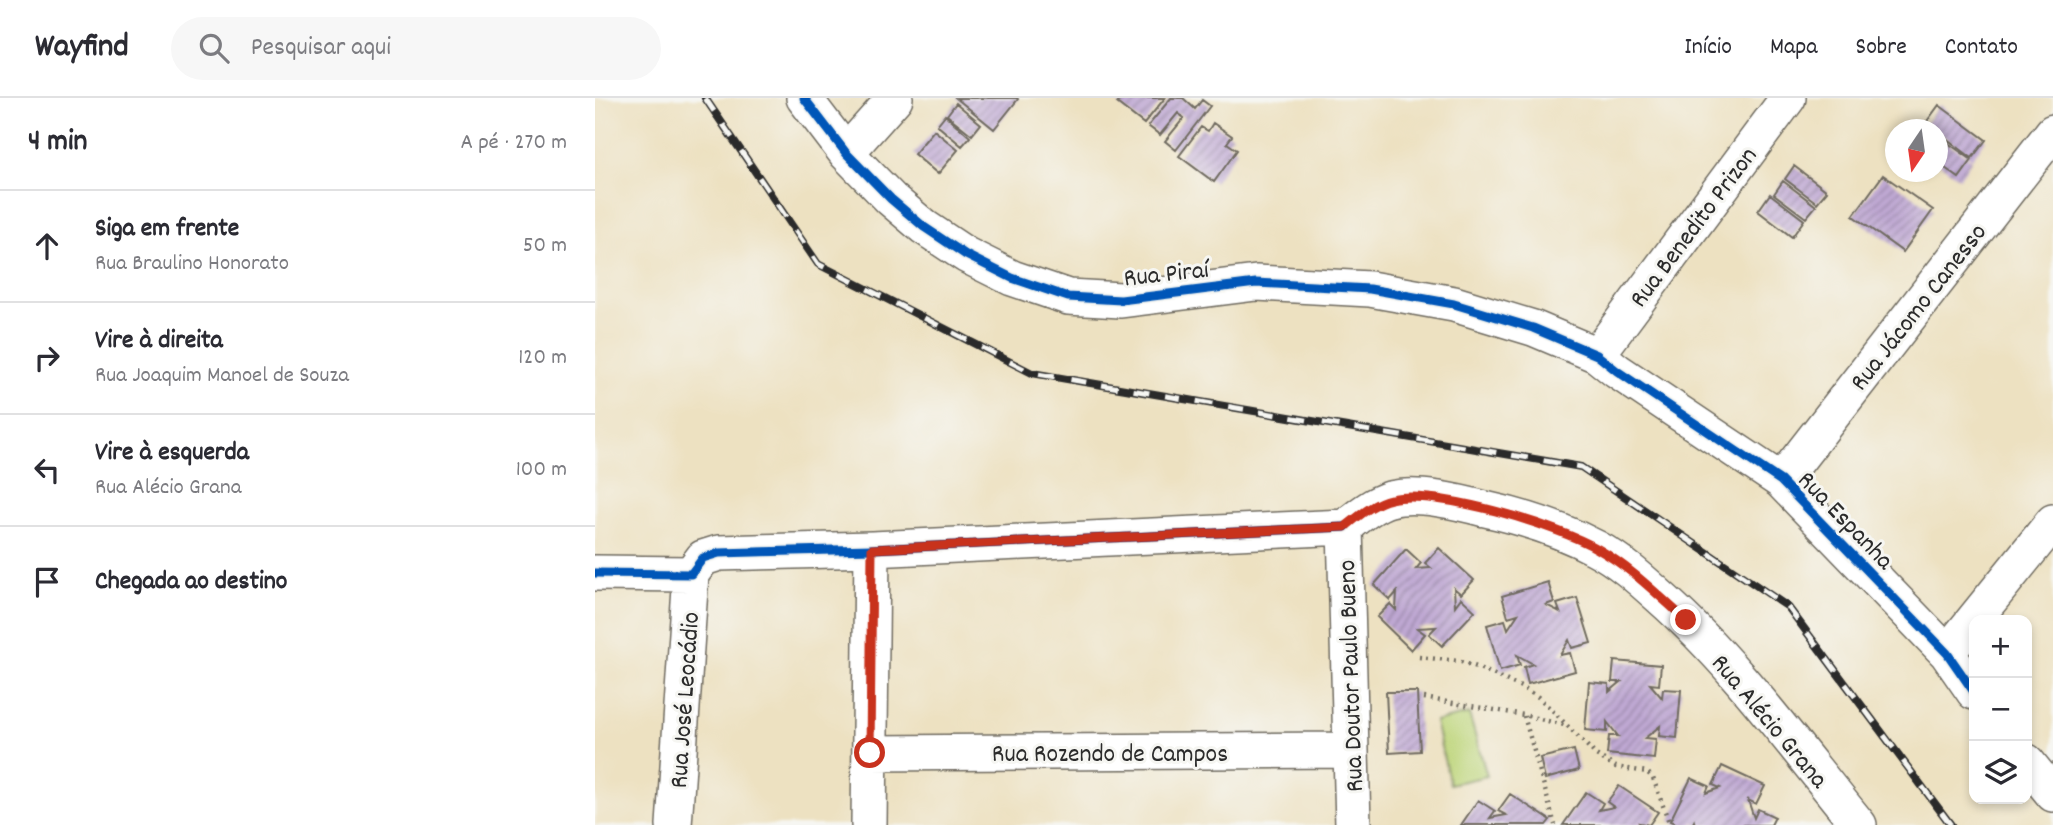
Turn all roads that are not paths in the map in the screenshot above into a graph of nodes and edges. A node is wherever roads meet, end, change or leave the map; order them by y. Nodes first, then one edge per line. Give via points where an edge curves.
1 (804, 98) edge
2 (895, 98) edge
3 (1788, 98) edge
4 (2053, 132) edge
5 (846, 153) junction
6 (1597, 355) junction
7 (1781, 481) junction
8 (2053, 522) edge
9 (1345, 527) junction
10 (872, 549) junction
11 (595, 573) edge
12 (691, 574) junction
13 (1947, 653) junction
14 (1969, 685) edge
15 (1351, 750) junction
16 (870, 753) junction
17 (2032, 768) edge
18 (2053, 794) edge
19 (674, 825) edge
20 (870, 825) edge
21 (1353, 825) edge
22 (1859, 825) edge

1 - 5 street, Rua Piraí
2 - 5 street
3 - 6 street, Rua Benedito Prizon
4 - 7 street, Rua Jácomo Canesso
5 - 6 street, Rua Piraí via 891,199 966,255 1012,278 1067,297 1121,299 1256,283 1370,289 1454,304 1533,328
6 - 7 street, Rua Espanha
7 - 13 street, Rua Espanha
8 - 13 street
9 - 10 street
9 - 15 street, Rua Doutor Paulo Bueno
9 - 22 street, Rua Alécio Grana via 1370,508 1392,499 1423,498 1501,513 1596,548 1686,620
10 - 12 street via 719,552 703,558
10 - 16 street
11 - 12 street
12 - 19 street, Rua José Leocádio
13 - 14 street, Rua Espanha
15 - 16 street, Rua Rozendo de Campos
15 - 21 street, Rua Doutor Paulo Bueno
16 - 20 street
17 - 18 street

